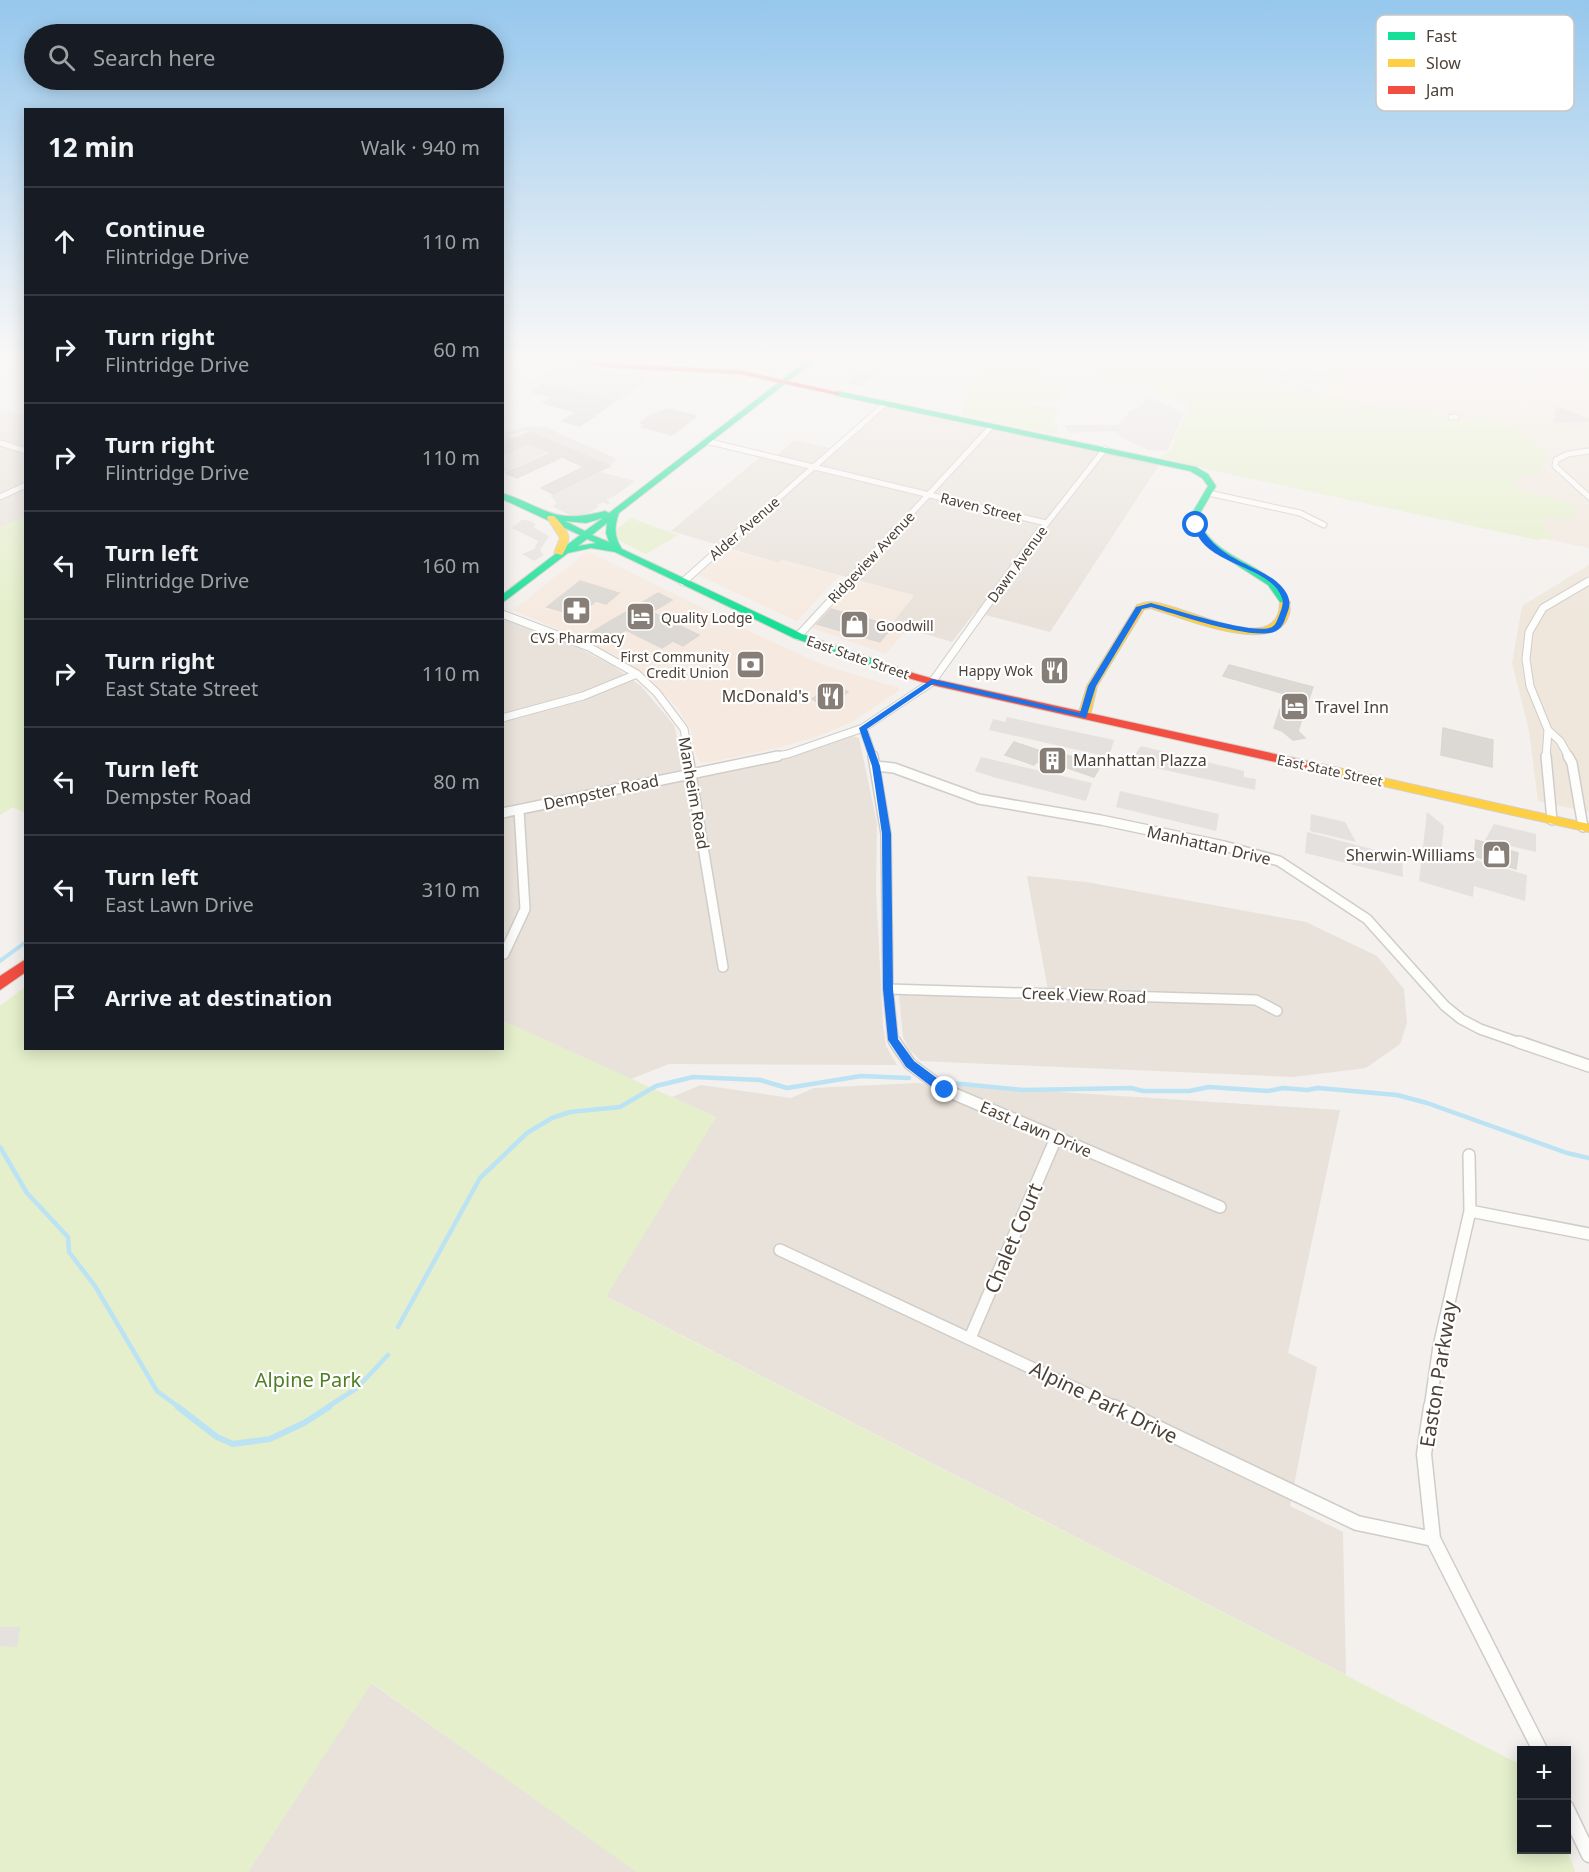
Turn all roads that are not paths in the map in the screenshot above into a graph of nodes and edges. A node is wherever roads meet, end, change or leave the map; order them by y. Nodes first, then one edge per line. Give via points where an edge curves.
1 (1, 443) edge
2 (703, 443) edge
3 (715, 443) edge
4 (842, 443) edge
5 (976, 443) edge
6 (1078, 443) edge
7 (1106, 449) junction
8 (24, 450) edge
9 (1589, 451) edge
10 (814, 468) junction
11 (24, 486) edge
12 (1208, 493) junction
13 (929, 494) junction
14 (504, 496) edge
15 (0, 497) edge
16 (1589, 498) edge
17 (616, 510) junction
18 (551, 518) junction
19 (1046, 523) junction
20 (1324, 525) dead end
21 (585, 534) junction
22 (619, 551) junction
23 (557, 557) junction
24 (1589, 581) edge
25 (683, 582) junction
26 (504, 598) edge
27 (504, 615) edge
28 (798, 636) junction
29 (637, 674) junction
30 (932, 682) junction
31 (1083, 716) junction
32 (504, 717) edge
33 (863, 728) junction
34 (1548, 730) junction
35 (876, 766) junction
36 (692, 772) junction
37 (519, 810) junction
38 (504, 813) edge
39 (1552, 820) junction
40 (1586, 828) edge
41 (504, 954) edge
42 (24, 966) edge
43 (723, 967) dead end
44 (0, 984) edge
45 (888, 989) junction
46 (1277, 1011) dead end
47 (1589, 1066) edge
48 (1056, 1138) junction
49 (1469, 1155) dead end
50 (1220, 1207) dead end
51 (1470, 1211) junction
52 (1589, 1234) edge
53 (780, 1250) dead end
54 (970, 1338) junction
55 (1433, 1539) junction
56 (1538, 1746) edge
57 (1571, 1818) edge
58 (1589, 1855) edge

1 - 8 street
2 - 17 main road
3 - 10 street, Raven Street
4 - 10 street, Alder Avenue
5 - 13 street, Ridgeview Avenue
6 - 7 main road
7 - 12 main road via 1189,467 1208,478 1212,486
7 - 19 street, Dawn Avenue
9 - 16 street via 1568,454 1556,460 1556,466
10 - 13 street, Raven Street
10 - 25 street, Alder Avenue
11 - 15 street
12 - 20 street via 1300,513
12 - 31 main road via 1195,515 1200,534 1222,555 1278,587 1287,605 1278,626 1272,630 1246,631 1151,605 1140,607 1092,686
13 - 19 street, Raven Street
13 - 28 street, Ridgeview Avenue
14 - 18 main road, East State Street
17 - 18 main road via 586,520
17 - 21 main road
17 - 22 main road via 609,530
18 - 21 main road, East State Street
18 - 23 main road via 566,536
19 - 30 street, Dawn Avenue
21 - 22 main road, East State Street
21 - 23 main road
22 - 23 main road via 591,545
22 - 25 main road, East State Street
23 - 26 main road
24 - 34 street via 1543,609 1530,632 1526,659 1530,686
25 - 28 main road, East State Street
27 - 29 street, Manheim Road via 584,645
28 - 30 main road, East State Street
29 - 32 street via 583,696
29 - 36 street, Manheim Road via 665,701 684,729
30 - 31 main road, East State Street
30 - 33 street, Dempster Road
31 - 39 main road, East State Street
33 - 35 street, East Lawn Drive
33 - 36 street, Dempster Road via 788,754
34 - 39 street via 1546,781
34 - 40 street via 1560,741 1572,763
35 - 45 street, East Lawn Drive via 886,834
35 - 47 street, Manhattan Drive via 894,768 980,799 1101,820 1279,861 1367,919 1461,1019
36 - 37 street, Dempster Road
36 - 43 street, Manheim Road
37 - 38 street, Dempster Road
37 - 41 street via 525,909
39 - 40 main road, East State Street
42 - 44 main road
45 - 46 street, Creek View Road via 1256,1000
45 - 48 street, East Lawn Drive via 893,1040 910,1064 945,1090
48 - 50 street, East Lawn Drive
48 - 54 street, Chalet Court
49 - 51 street, Easton Parkway
51 - 52 street
51 - 55 street, Easton Parkway via 1439,1346 1424,1454
53 - 54 street, Alpine Park Drive
54 - 55 street, Alpine Park Drive via 1357,1523
55 - 56 street, Easton Parkway
57 - 58 street

